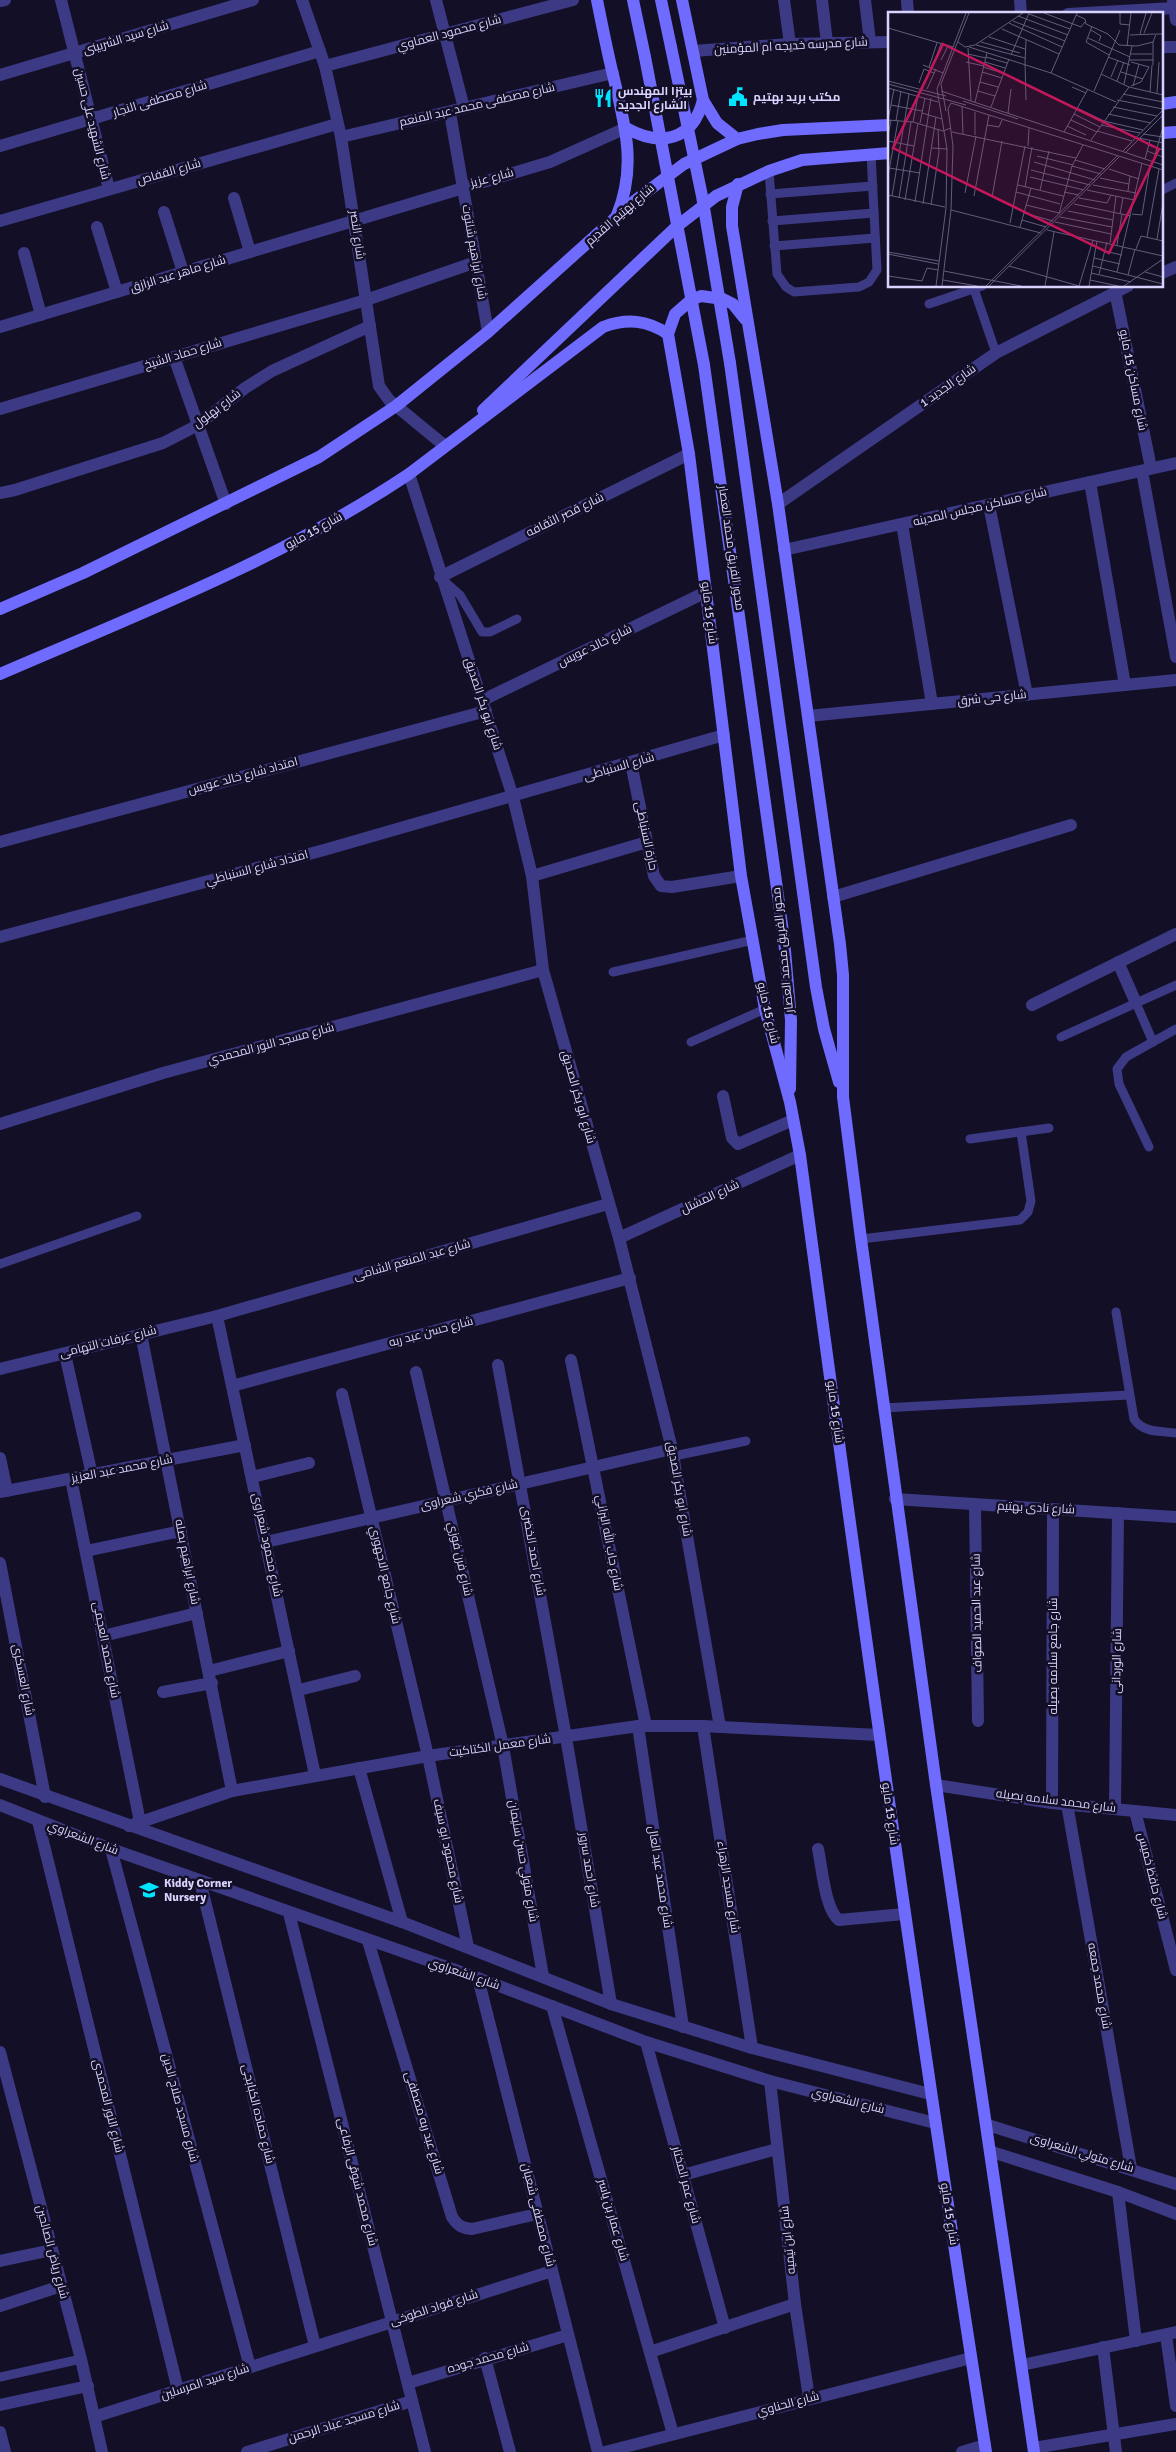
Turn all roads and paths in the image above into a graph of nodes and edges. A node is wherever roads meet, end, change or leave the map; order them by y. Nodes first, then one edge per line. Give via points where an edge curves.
1 (5, 0) edge
2 (61, 0) edge
3 (253, 0) edge
4 (302, 0) edge
5 (436, 0) edge
6 (573, 0) edge
7 (597, 0) edge
8 (633, 0) edge
9 (661, 0) edge
10 (682, 0) edge
11 (784, 0) edge
12 (822, 0) edge
13 (866, 0) edge
14 (0, 1) edge
15 (1174, 9) edge
16 (1110, 12) edge
17 (444, 33) junction
18 (870, 42) junction
19 (888, 42) edge
20 (827, 43) junction
21 (790, 44) junction
22 (320, 51) junction
23 (693, 51) junction
24 (74, 53) junction
25 (325, 66) junction
26 (613, 73) junction
27 (0, 75) edge
28 (703, 100) junction
29 (464, 108) junction
30 (450, 113) junction
31 (91, 119) junction
32 (337, 124) junction
33 (888, 125) edge
34 (626, 128) junction
35 (341, 137) junction
36 (738, 139) junction
37 (0, 146) edge
38 (888, 153) edge
39 (871, 154) junction
40 (769, 170) junction
41 (1176, 183) edge
42 (738, 184) junction
43 (463, 186) junction
44 (873, 186) junction
45 (109, 189) junction
46 (1164, 189) edge
47 (770, 194) junction
48 (234, 198) dead end
49 (164, 212) dead end
50 (874, 212) junction
51 (616, 217) junction
52 (0, 221) edge
53 (356, 221) junction
54 (772, 221) junction
55 (97, 227) dead end
56 (875, 238) junction
57 (774, 246) junction
58 (250, 252) junction
59 (24, 253) dead end
60 (476, 262) junction
61 (1176, 267) edge
62 (183, 272) junction
63 (1164, 272) edge
64 (978, 288) edge
65 (1121, 288) edge
66 (117, 292) junction
67 (366, 300) junction
68 (928, 304) dead end
69 (41, 314) junction
70 (746, 321) junction
71 (370, 326) junction
72 (0, 327) edge
73 (488, 332) junction
74 (668, 334) junction
75 (996, 354) junction
76 (174, 357) junction
77 (396, 406) junction
78 (0, 409) edge
79 (198, 425) junction
80 (445, 446) junction
81 (689, 454) junction
82 (1176, 463) edge
83 (1147, 470) junction
84 (409, 474) junction
85 (1090, 482) junction
86 (0, 493) edge
87 (226, 504) junction
88 (778, 504) junction
89 (989, 505) junction
90 (902, 524) junction
91 (784, 550) junction
92 (440, 577) junction
93 (706, 592) junction
94 (0, 609) edge
95 (517, 619) dead end
96 (1176, 657) edge
97 (0, 674) edge
98 (1176, 680) edge
99 (1125, 685) junction
100 (1027, 695) junction
101 (932, 704) junction
102 (484, 705) junction
103 (808, 716) junction
104 (724, 735) junction
105 (631, 763) junction
106 (513, 797) junction
107 (1071, 825) dead end
108 (0, 842) edge
109 (647, 842) junction
110 (532, 876) junction
111 (741, 876) junction
112 (834, 897) junction
113 (1176, 934) edge
114 (0, 937) edge
115 (753, 940) junction
116 (1118, 962) junction
117 (543, 970) junction
118 (613, 972) dead end
119 (1176, 984) edge
120 (1136, 1002) junction
121 (1032, 1005) dead end
122 (765, 1008) junction
123 (1176, 1029) edge
124 (1061, 1037) dead end
125 (691, 1042) dead end
126 (1153, 1042) junction
127 (723, 1096) dead end
128 (844, 1096) junction
129 (790, 1102) junction
130 (793, 1120) junction
131 (0, 1124) edge
132 (1049, 1128) dead end
133 (1022, 1132) junction
134 (970, 1139) dead end
135 (1149, 1147) dead end
136 (800, 1155) junction
137 (608, 1204) junction
138 (137, 1216) dead end
139 (619, 1238) junction
140 (861, 1239) junction
141 (0, 1264) edge
142 (630, 1278) junction
143 (1116, 1312) dead end
144 (216, 1316) junction
145 (141, 1334) junction
146 (65, 1354) junction
147 (571, 1360) dead end
148 (498, 1365) dead end
149 (0, 1369) edge
150 (416, 1372) dead end
151 (232, 1386) junction
152 (342, 1394) dead end
153 (1129, 1395) junction
154 (883, 1408) junction
155 (1176, 1433) edge
156 (746, 1441) dead end
157 (245, 1445) junction
158 (673, 1452) junction
159 (0, 1458) edge
160 (166, 1460) junction
161 (310, 1463) dead end
162 (594, 1466) junction
163 (92, 1474) junction
164 (252, 1477) junction
165 (71, 1479) junction
166 (521, 1483) junction
167 (3, 1492) edge
168 (895, 1499) junction
169 (446, 1500) junction
170 (975, 1505) junction
171 (1053, 1510) junction
172 (1118, 1513) junction
173 (371, 1517) junction
174 (1176, 1517) edge
175 (181, 1531) junction
176 (266, 1542) junction
177 (86, 1551) junction
178 (0, 1563) edge
179 (198, 1613) junction
180 (103, 1636) junction
181 (290, 1650) junction
182 (355, 1676) dead end
183 (211, 1677) junction
184 (298, 1690) junction
185 (163, 1692) dead end
186 (978, 1721) dead end
187 (642, 1726) junction
188 (703, 1726) junction
189 (720, 1727) junction
190 (878, 1735) junction
191 (566, 1737) junction
192 (503, 1746) junction
193 (428, 1756) junction
194 (359, 1768) junction
195 (315, 1775) junction
196 (0, 1779) edge
197 (936, 1785) junction
198 (232, 1790) junction
199 (45, 1797) junction
200 (1052, 1803) junction
201 (1067, 1804) junction
202 (0, 1805) edge
203 (1115, 1808) junction
204 (1135, 1811) junction
205 (1176, 1815) edge
206 (38, 1821) junction
207 (134, 1824) junction
208 (111, 1849) junction
209 (818, 1849) dead end
210 (200, 1881) junction
211 (289, 1913) junction
212 (904, 1914) junction
213 (402, 1922) junction
214 (368, 1941) junction
215 (468, 1947) junction
216 (1176, 1970) edge
217 (543, 1976) junction
218 (478, 1978) junction
219 (611, 2004) junction
220 (552, 2006) junction
221 (683, 2027) junction
222 (646, 2042) junction
223 (752, 2048) junction
224 (0, 2052) edge
225 (770, 2081) junction
226 (930, 2094) junction
227 (934, 2123) junction
228 (988, 2125) junction
229 (777, 2148) junction
230 (992, 2152) junction
231 (1131, 2168) junction
232 (683, 2175) junction
233 (1176, 2184) edge
234 (1118, 2192) junction
235 (538, 2214) junction
236 (1176, 2214) edge
237 (52, 2250) junction
238 (0, 2261) edge
239 (552, 2271) junction
240 (61, 2286) junction
241 (795, 2304) junction
242 (0, 2306) edge
243 (392, 2322) junction
244 (725, 2328) junction
245 (1171, 2334) edge
246 (568, 2335) junction
247 (1136, 2340) junction
248 (315, 2346) junction
249 (1103, 2347) junction
250 (650, 2352) junction
251 (485, 2358) junction
252 (971, 2358) junction
253 (81, 2359) junction
254 (1022, 2364) junction
255 (250, 2367) junction
256 (0, 2377) edge
257 (408, 2382) junction
258 (88, 2386) junction
259 (178, 2390) junction
260 (809, 2398) junction
261 (412, 2401) junction
262 (0, 2406) edge
263 (1176, 2406) edge
264 (94, 2417) junction
265 (1176, 2424) edge
266 (0, 2432) edge
267 (673, 2434) junction
268 (1114, 2434) junction
269 (985, 2449) edge
270 (1034, 2450) edge
271 (5, 2452) edge
272 (102, 2452) edge
273 (247, 2452) edge
274 (425, 2452) edge
275 (510, 2452) edge
276 (598, 2452) edge
277 (605, 2452) edge
278 (962, 2452) edge
279 (1116, 2452) edge

1 - 14 street
2 - 24 street, شارع الشهيد على حسين
3 - 24 street, شارع سيد الشربينى
4 - 22 street, شارع النصر
5 - 17 street
6 - 17 street, شارع محمود العماوي
7 - 26 main road
8 - 129 main road, محور الفريق محمد العصار, bridge via 704,365 738,599 784,939 791,1020
9 - 128 main road, محور الفريق محمد العصار, bridge via 702,196 730,363 816,987 824,1029
10 - 23 main road
11 - 21 street
12 - 20 street
13 - 18 street
15 - 16 street
17 - 25 street, شارع محمود العماوي
17 - 29 street
18 - 19 street, شارع مدرسه خديجه ام المؤمنين
18 - 20 street, شارع مدرسه خديجه ام المؤمنين
20 - 21 street, شارع مدرسه خديجه ام المؤمنين
21 - 23 street, شارع مدرسه خديجه ام المؤمنين
22 - 25 street, شارع النصر
22 - 31 street, شارع مصطفى النجار
23 - 28 main road
24 - 27 street, شارع سيد الشربينى
24 - 31 street, شارع الشهيد على حسين
25 - 32 street, شارع النصر
26 - 29 street, شارع مصطفى محمد عبد المنعم
26 - 34 main road
28 - 34 main road via 699,117 688,129 673,137 648,138
28 - 36 main road via 717,123
29 - 30 street, شارع مصطفى محمد عبد المنعم
30 - 35 street, شارع مصطفى محمد عبد المنعم
30 - 43 street, شارع ابراهيم شلتوت
31 - 37 street, شارع مصطفى النجار
31 - 45 street, شارع الشهيد على حسين
32 - 35 street, شارع النصر
32 - 45 street, شارع القفاص
33 - 36 main road, شارع بهتيم القديم via 783,130
34 - 43 street, شارع عزيز via 550,162
34 - 51 main road via 629,171
35 - 53 street, شارع النصر
36 - 51 main road, شارع بهتيم القديم via 684,164
38 - 39 main road
39 - 40 main road via 802,160
39 - 44 lane
40 - 42 main road
40 - 47 lane
41 - 46 lane
42 - 70 main road via 732,216
42 - 80 main road via 676,227
43 - 53 street, شارع عزيز
43 - 60 street, شارع ابراهيم شلتوت
44 - 47 lane
44 - 50 lane
45 - 52 street, شارع القفاص
47 - 54 lane
48 - 58 street
49 - 62 street
50 - 54 lane
50 - 56 lane
51 - 73 main road, شارع بهتيم القديم
53 - 58 street, شارع ماهر عبد الرازق
53 - 67 street, شارع النصر
54 - 57 lane
55 - 66 street
56 - 57 lane
56 - 57 lane via 877,270 869,282 859,287 794,292 776,274
58 - 62 street, شارع ماهر عبد الرازق
59 - 69 street
60 - 67 street, شارع حماد الشيخ
60 - 73 street, شارع ابراهيم شلتوت
61 - 63 street
62 - 66 street, شارع ماهر عبد الرازق
64 - 68 lane
64 - 75 lane
65 - 75 street, شارع الجديد 1
65 - 83 street, شارع مساكن 15 مايو
66 - 69 street, شارع ماهر عبد الرازق
67 - 71 street, شارع النصر
67 - 76 street, شارع حماد الشيخ
69 - 72 street, شارع ماهر عبد الرازق
70 - 74 main road via 733,304 723,298 701,296 675,314
70 - 88 main road
71 - 77 street, شارع النصر via 379,386
71 - 79 street, شارع بهلول via 272,371
73 - 77 main road, شارع بهتيم القديم
74 - 80 main road, شارع 15 مايو via 656,326 630,320 603,327
74 - 81 main road, شارع 15 مايو
75 - 88 street, شارع الجديد 1
76 - 78 street, شارع حماد الشيخ
76 - 79 street
77 - 80 street, شارع النصر
77 - 87 main road via 319,457
79 - 86 street, شارع بهلول via 147,448
79 - 87 street
80 - 84 main road, شارع 15 مايو
81 - 92 street, شارع قصر الثقافه
81 - 93 main road, شارع 15 مايو
82 - 83 street, شارع مساكن مجلس المدينه
83 - 85 street, شارع مساكن مجلس المدينه
83 - 96 street, شارع مساكن 15 مايو
84 - 92 street, شارع ابو بكر الصديق
84 - 97 main road, شارع 15 مايو via 283,549
85 - 89 street, شارع مساكن مجلس المدينه
85 - 99 street
87 - 94 main road
88 - 91 main road
89 - 90 street, شارع مساكن مجلس المدينه
89 - 100 street
90 - 91 street, شارع مساكن مجلس المدينه
90 - 101 street
91 - 103 main road
92 - 95 lane via 460,595 482,632 490,632
92 - 102 street, شارع ابو بكر الصديق
93 - 102 street, شارع خالد عويس
93 - 104 main road, شارع 15 مايو
98 - 99 street, شارع حى شرق
99 - 100 street, شارع حى شرق
100 - 101 street, شارع حى شرق
101 - 103 street, شارع حى شرق
102 - 106 street, شارع ابو بكر الصديق
102 - 108 street, امتداد شارع خالد عويس
103 - 112 main road
104 - 105 street, شارع السنباطى
104 - 111 main road, شارع 15 مايو
105 - 106 street, شارع السنباطى
105 - 109 street, حارة السنباطى
106 - 110 street, شارع ابو بكر الصديق
106 - 114 street, امتداد شارع السنباطي
107 - 112 street
109 - 110 street
109 - 111 street, حارة السنباطى via 654,876 661,886
110 - 117 street, شارع ابو بكر الصديق
111 - 115 main road, شارع 15 مايو
112 - 128 main road via 843,975
113 - 116 street
115 - 118 lane
115 - 122 main road, شارع 15 مايو
116 - 120 street
116 - 121 street
117 - 131 street, شارع مسجد النور المحمدي via 163,1073
117 - 137 street, شارع ابو بكر الصديق
119 - 120 lane
120 - 124 lane
120 - 126 lane
122 - 125 lane
122 - 129 main road, شارع 15 مايو
123 - 126 lane
126 - 135 lane via 1126,1057 1116,1074
127 - 130 street via 732,1138 738,1144
128 - 140 main road
129 - 130 main road, شارع 15 مايو
130 - 136 main road, شارع 15 مايو
132 - 133 lane
133 - 134 lane
133 - 140 lane via 1031,1201 1028,1212 1020,1220
136 - 139 street, شارع المشتل
136 - 190 main road, شارع 15 مايو
137 - 139 street, شارع ابو بكر الصديق
137 - 144 street, شارع عبد المنعم الشامى
138 - 141 lane
139 - 142 street, شارع ابو بكر الصديق
140 - 154 main road
142 - 151 street, شارع حسن عبد ربه
142 - 158 street, شارع ابو بكر الصديق
143 - 153 lane
144 - 145 street, شارع عرفات التهامى
144 - 151 street, شارع محمود شعراوى
145 - 146 street, شارع عرفات التهامى
145 - 160 street, شارع ابراهيم بصله
146 - 149 street, شارع عرفات التهامى
146 - 163 street
147 - 162 street, شارع جاب الله البراني
148 - 166 street, شارع احمد الخضرى
150 - 169 street, شارع فرن فوزي
151 - 157 street, شارع محمود شعراوى
152 - 173 street, شارع جامع الاجهوري
153 - 154 lane
153 - 155 lane via 1137,1424 1148,1430
154 - 168 main road
156 - 158 lane
157 - 160 street, شارع محمد عبد العزيز
157 - 164 street, شارع محمود شعراوى
158 - 162 street, شارع فكري شعراوى
158 - 189 street, شارع ابو بكر الصديق
159 - 167 street
160 - 163 street, شارع محمد عبد العزيز
160 - 175 street, شارع ابراهيم بصله
161 - 164 street
162 - 166 street, شارع فكري شعراوى
162 - 187 street, شارع جاب الله البراني
163 - 165 street, شارع محمد عبد العزيز
164 - 176 street, شارع محمود شعراوى
165 - 167 street, شارع محمد عبد العزيز
165 - 177 street, شارع محمد العجمى
166 - 169 street, شارع فكري شعراوى
166 - 191 street, شارع احمد الخضرى
168 - 170 street, شارع نادى بهتيم
168 - 197 main road
169 - 173 street, شارع فكري شعراوى
169 - 192 street, شارع فرن فوزي
170 - 171 street, شارع نادى بهتيم
170 - 186 street, شارع عبد الحميد الصواف
171 - 172 street, شارع نادى بهتيم
171 - 200 street, شارع جامع سلامه بصيله
172 - 174 street, شارع نادى بهتيم
172 - 203 street, شارع الوردانى
173 - 176 street, شارع فكري شعراوى
173 - 193 street, شارع جامع الاجهوري
175 - 177 street
175 - 179 street, شارع ابراهيم بصله
176 - 181 street, شارع محمود شعراوى
177 - 180 street, شارع محمد العجمى
178 - 199 street, شارع العسكرى
179 - 180 street
179 - 183 street, شارع ابراهيم بصله
180 - 207 street, شارع محمد العجمى
181 - 183 street
181 - 184 street, شارع محمود شعراوى
182 - 184 street
183 - 185 street
183 - 198 street, شارع ابراهيم بصله
184 - 195 street, شارع محمود شعراوى
187 - 188 street, شارع معمل الكتاكيت
187 - 191 street, شارع معمل الكتاكيت
187 - 221 street, شارع محمد عبد العال
188 - 189 street, شارع معمل الكتاكيت
188 - 223 street, شارع مسجد الزهراء
189 - 190 street, شارع معمل الكتاكيت
190 - 212 main road, شارع 15 مايو
191 - 192 street, شارع معمل الكتاكيت
191 - 219 street, شارع احمد سرور
192 - 193 street, شارع معمل الكتاكيت
192 - 217 street, شارع متولي حسن سليمان
193 - 194 street, شارع معمل الكتاكيت
193 - 215 street, شارع محمود ابو سيف
194 - 195 street, شارع معمل الكتاكيت
194 - 213 street
195 - 198 street, شارع معمل الكتاكيت
196 - 199 street, شارع الشعراوي
197 - 200 street, شارع محمد سلامه بصيله
197 - 228 main road
198 - 207 street, شارع معمل الكتاكيت
199 - 207 street, شارع الشعراوي
200 - 201 street, شارع محمد سلامه بصيله
201 - 203 street, شارع محمد سلامه بصيله
201 - 231 street, شارع محمد جمعه
202 - 206 street, شارع الشعراوي
203 - 204 street, شارع محمد سلامه بصيله
204 - 205 street, شارع محمد سلامه بصيله
204 - 216 street, شارع حافظ خميس
206 - 208 street, شارع الشعراوي
206 - 259 street, شارع النور المحمدى
207 - 213 street, شارع الشعراوي
208 - 210 street, شارع الشعراوي
208 - 255 street, شارع مسجد صلاح الدين
209 - 212 street via 830,1908 835,1917 839,1920
210 - 211 street, شارع الشعراوي
210 - 248 street, شارع حماده الكبابجى
211 - 214 street, شارع الشعراوي
211 - 243 street, شارع محمد شوقى الرفاعى
212 - 226 main road, شارع 15 مايو
213 - 215 street, شارع الشعراوي
214 - 218 street, شارع الشعراوي
214 - 235 street, شارع عبد ربه مصطفى via 452,2217 457,2224 472,2229
215 - 217 street, شارع الشعراوي
217 - 219 street, شارع الشعراوي
218 - 220 street, شارع الشعراوي
218 - 235 street, شارع مصطفى شعبان
219 - 221 street, شارع الشعراوي
220 - 222 street, شارع الشعراوي
220 - 250 street, شارع عمار بن ياسر
221 - 223 street, شارع الشعراوي
222 - 225 street, شارع الشعراوي
222 - 232 street, شارع عمر المختار
223 - 226 street, شارع الشعراوي
224 - 237 street, شارع رياض الصالحين
225 - 227 street, شارع الشعراوي
225 - 229 street, شارع ابن تيميه
226 - 227 main road, شارع 15 مايو
227 - 252 main road, شارع 15 مايو
228 - 230 main road
228 - 231 street, شارع متولي الشعراوى
229 - 232 street
229 - 241 street, شارع ابن تيميه
230 - 234 street
230 - 254 main road
231 - 233 street, شارع متولي الشعراوى
232 - 244 street, شارع عمر المختار
234 - 236 street
234 - 247 street
235 - 239 street, شارع مصطفى شعبان
237 - 238 street
237 - 240 street, شارع رياض الصالحين
239 - 243 street, شارع فواد الطوخى
239 - 246 street, شارع مصطفى شعبان
240 - 242 street
240 - 253 street, شارع رياض الصالحين
241 - 244 street
241 - 260 street, شارع ابن تيميه
243 - 248 street, شارع فواد الطوخى
243 - 257 street, شارع محمد شوقى الرفاعى
244 - 250 street
245 - 247 street
245 - 263 street
246 - 251 street, شارع محمد جوده
246 - 276 street, شارع مصطفى شعبان
247 - 249 street
248 - 255 street, شارع سيد المرسلين
249 - 254 street
249 - 268 street
250 - 267 street, شارع عمار بن ياسر
251 - 257 street, شارع محمد جوده
251 - 275 street
252 - 260 street, شارع الحناوي
252 - 269 main road, شارع 15 مايو
253 - 256 lane
253 - 258 street, شارع رياض الصالحين
254 - 270 main road
255 - 259 street, شارع سيد المرسلين
257 - 261 street, شارع محمد شوقى الرفاعى
258 - 262 street
258 - 264 street, شارع رياض الصالحين
259 - 264 street, شارع سيد المرسلين
260 - 267 street, شارع الحناوي
261 - 273 street, شارع مسجد عباد الرحمن
261 - 274 street, شارع محمد شوقى الرفاعى
264 - 272 street, شارع رياض الصالحين
265 - 268 street
266 - 271 street
267 - 277 street, شارع الحناوي
268 - 270 street
268 - 279 street
269 - 278 street

